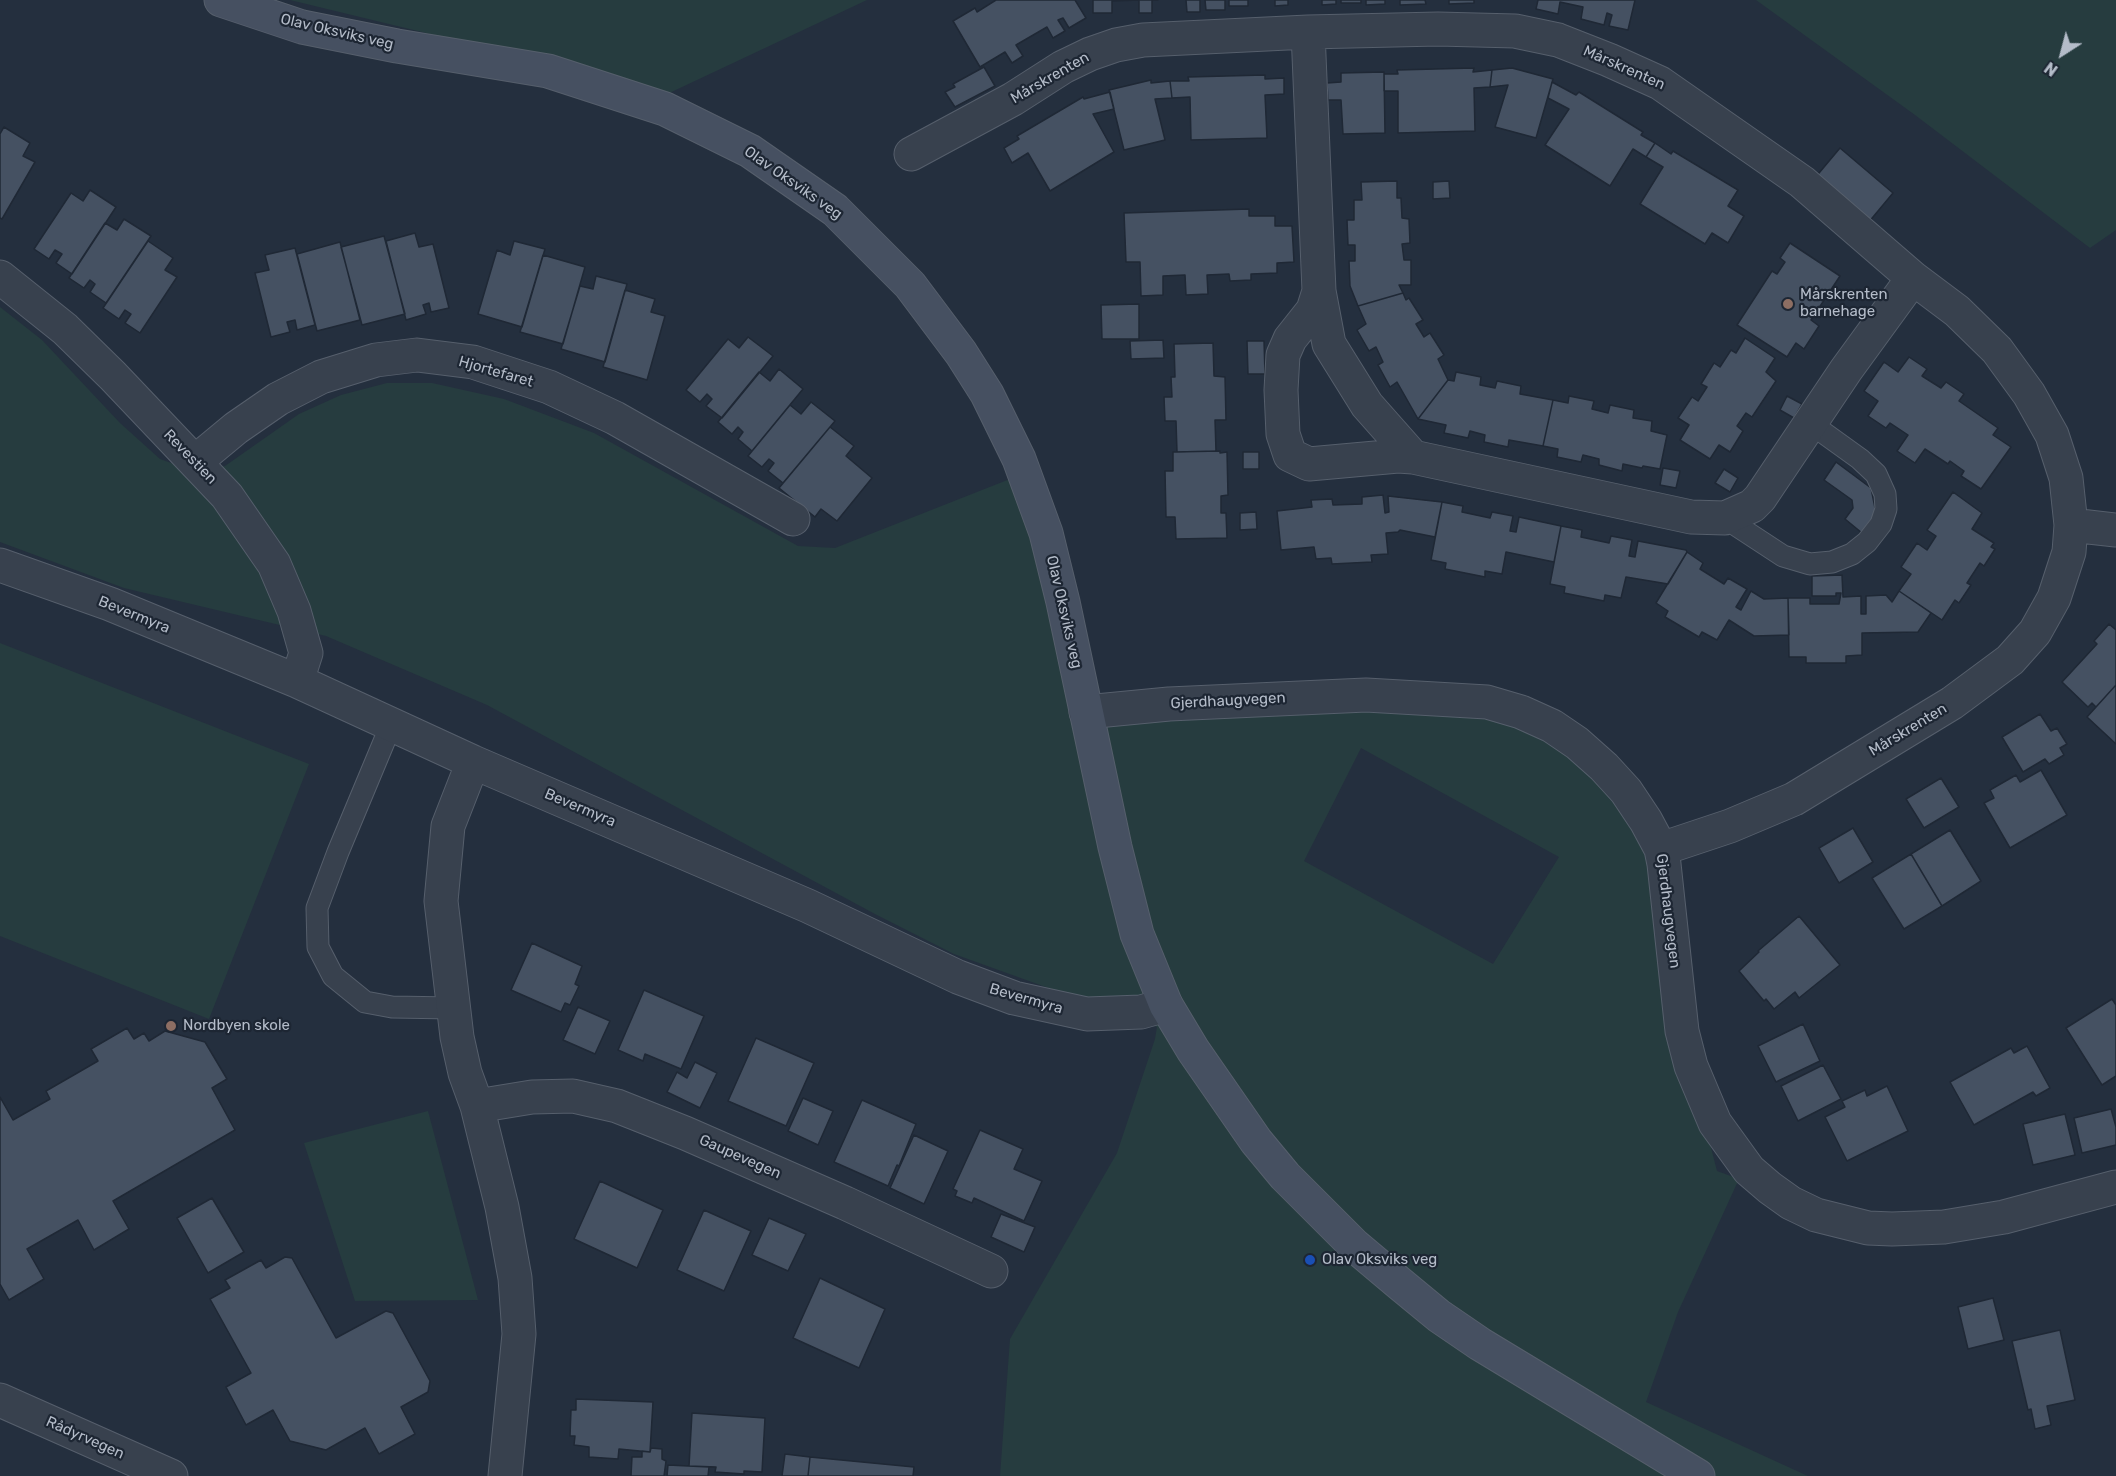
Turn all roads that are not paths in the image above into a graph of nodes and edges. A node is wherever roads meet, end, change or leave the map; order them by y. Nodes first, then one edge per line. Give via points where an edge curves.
1 (221, 0) edge
2 (1308, 32) junction
3 (911, 154) dead end
4 (0, 277) edge
5 (1913, 278) junction
6 (1319, 291) junction
7 (1810, 423) junction
8 (1413, 457) junction
9 (195, 462) junction
10 (1725, 518) junction
11 (793, 519) dead end
12 (2072, 525) junction
13 (2116, 530) edge
14 (0, 565) edge
15 (297, 681) junction
16 (1086, 712) junction
17 (391, 725) junction
18 (473, 762) junction
19 (1661, 849) junction
20 (1166, 1005) junction
21 (453, 1008) junction
22 (477, 1106) junction
23 (2116, 1187) edge
24 (991, 1271) dead end
25 (0, 1400) edge
26 (161, 1474) edge
27 (505, 1476) edge
28 (1698, 1476) edge

1 - 16 street, Olav Oksviks veg via 302,27 548,71 665,109 750,151 835,210 910,285 987,394 1019,459 1046,533
2 - 3 street, Mårskrenten via 1143,40 1116,45 1063,67
2 - 5 street, Mårskrenten via 1515,31 1558,40 1609,60 1660,83 1802,182
2 - 6 street
4 - 9 street, Revestien via 65,329
5 - 7 street
5 - 12 street, Mårskrenten via 1957,311 1997,350 2029,394 2052,435 2066,478
6 - 8 street via 1329,344 1367,405
6 - 8 street via 1313,310 1290,339 1283,355 1283,434 1290,455 1309,464
7 - 10 street via 1760,498
7 - 10 lane via 1876,474 1885,494 1886,509 1881,524 1867,542 1832,562 1810,564 1783,556
8 - 10 street via 1691,518
9 - 11 street, Hjortefaret via 278,399 321,377 376,360 417,355 473,362 549,387 615,418
9 - 15 street, Revestien via 227,496 274,564 306,653
12 - 13 street
12 - 19 street, Mårskrenten via 2068,560 2054,598 2035,632 2010,660 1952,703 1794,798 1730,826
14 - 15 street, Bevermyra via 110,604
15 - 17 street, Bevermyra
16 - 19 street, Gjerdhaugvegen via 1366,695 1487,702 1552,726 1577,743 1626,791
16 - 20 street, Olav Oksviks veg via 1137,934
17 - 18 street, Bevermyra
17 - 21 lane via 317,908 318,947 333,976 365,1002 392,1007
18 - 20 street, Bevermyra via 808,906 958,977 1014,998 1087,1014 1141,1012
18 - 21 street via 448,826 441,901
19 - 23 street, Gjerdhaugvegen via 1682,1031 1691,1066 1715,1123 1749,1170 1770,1188 1816,1215 1868,1228 1892,1229 1944,1227 2004,1217
20 - 28 street, Olav Oksviks veg via 1256,1141 1355,1246 1439,1316 1480,1344
21 - 22 street via 465,1073
22 - 24 street, Gaupevegen via 532,1097 573,1096 617,1106 824,1194
22 - 27 street via 515,1278 519,1334
25 - 26 street, Rådyrvegen

